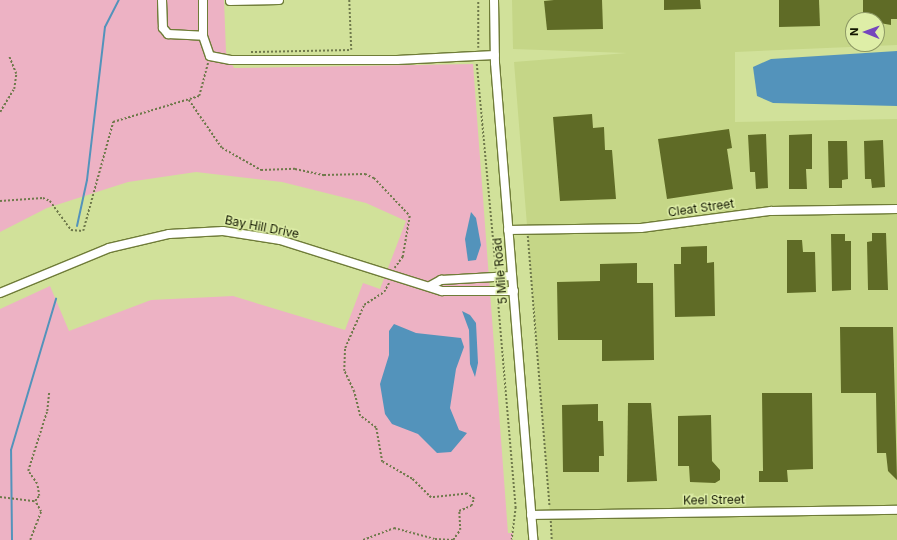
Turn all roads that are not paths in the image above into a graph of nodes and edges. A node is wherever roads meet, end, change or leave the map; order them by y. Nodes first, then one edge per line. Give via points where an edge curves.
1 (162, 0) edge
2 (203, 0) edge
3 (279, 0) edge
4 (494, 0) edge
5 (230, 1) dead end
6 (203, 36) junction
7 (495, 55) junction
8 (897, 209) edge
9 (508, 230) junction
10 (512, 276) junction
11 (430, 286) junction
12 (514, 291) junction
13 (0, 293) edge
14 (897, 510) edge
15 (531, 515) junction
16 (533, 540) edge

1 - 6 street via 163,28 168,34
2 - 6 street
3 - 5 street
4 - 7 street, 5 Mile Road
6 - 7 street via 210,56 231,60 397,60
7 - 9 street, 5 Mile Road
8 - 9 street, Cleat Street via 771,211 641,228
9 - 10 street, 5 Mile Road
10 - 11 street via 441,280
10 - 12 street, 5 Mile Road
11 - 12 street, Bay Hill Drive via 442,291
11 - 13 street, Bay Hill Drive via 391,277 280,240 223,231 192,231 109,248
12 - 15 street, 5 Mile Road
14 - 15 street, Keel Street
15 - 16 street, 5 Mile Road

